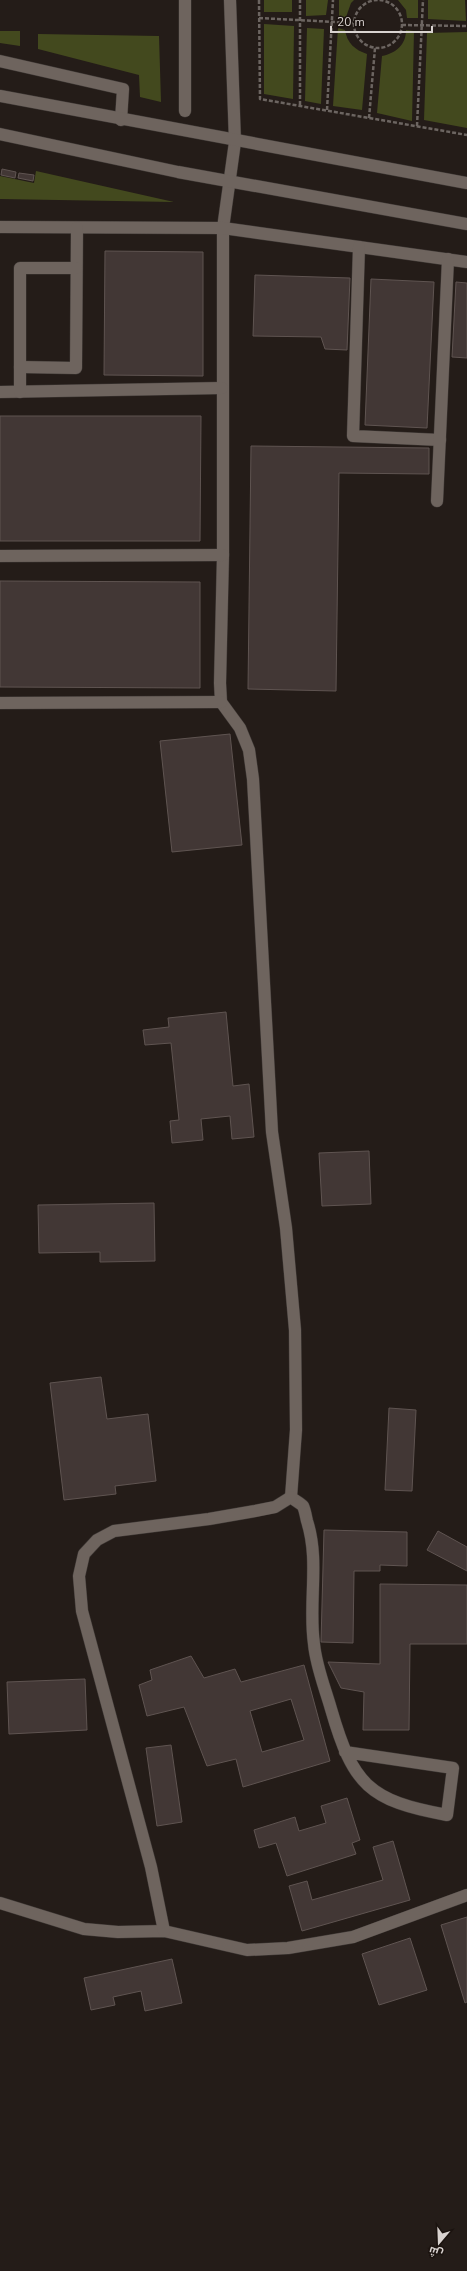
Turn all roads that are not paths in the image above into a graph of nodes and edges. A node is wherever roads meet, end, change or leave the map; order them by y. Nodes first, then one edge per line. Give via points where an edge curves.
1 (185, 0) edge
2 (230, 0) edge
3 (0, 61) edge
4 (0, 96) edge
5 (185, 111) dead end
6 (121, 120) junction
7 (0, 134) edge
8 (235, 142) junction
9 (231, 181) junction
10 (467, 183) edge
11 (467, 224) edge
12 (0, 227) edge
13 (77, 228) junction
14 (223, 228) junction
15 (359, 247) junction
16 (448, 259) junction
17 (467, 262) edge
18 (76, 268) junction
19 (20, 367) junction
20 (222, 388) junction
21 (0, 392) edge
22 (20, 392) junction
23 (440, 440) junction
24 (437, 501) dead end
25 (223, 555) junction
26 (0, 556) edge
27 (221, 702) junction
28 (0, 703) edge
29 (291, 1497) junction
30 (345, 1752) junction
31 (467, 1895) edge
32 (0, 1903) edge
33 (164, 1931) junction

1 - 5 street
2 - 8 street
3 - 6 street via 123,89
4 - 6 street
6 - 8 street
7 - 9 street
8 - 9 street
8 - 10 street
9 - 11 street
9 - 14 street
12 - 13 street
13 - 14 street
13 - 18 street
14 - 15 street
14 - 20 street
15 - 16 street
15 - 23 street via 353,436
16 - 17 street
16 - 23 street
18 - 19 street via 20,268
18 - 19 street via 76,368
19 - 22 street
20 - 22 street
20 - 25 street
21 - 22 street
23 - 24 street
25 - 26 street
25 - 27 street
27 - 28 street
27 - 29 street via 240,728 249,750 253,779 272,1132 286,1228 295,1330 296,1430
29 - 30 street via 303,1506 312,1536 314,1644
29 - 33 street via 276,1507 255,1511 114,1530 97,1540 84,1554 79,1576 82,1611 151,1868
30 - 30 street via 347,1759 368,1786 392,1801 419,1810 447,1815 453,1768
31 - 33 street via 353,1937 288,1948 247,1950
32 - 33 street via 84,1929 118,1932

